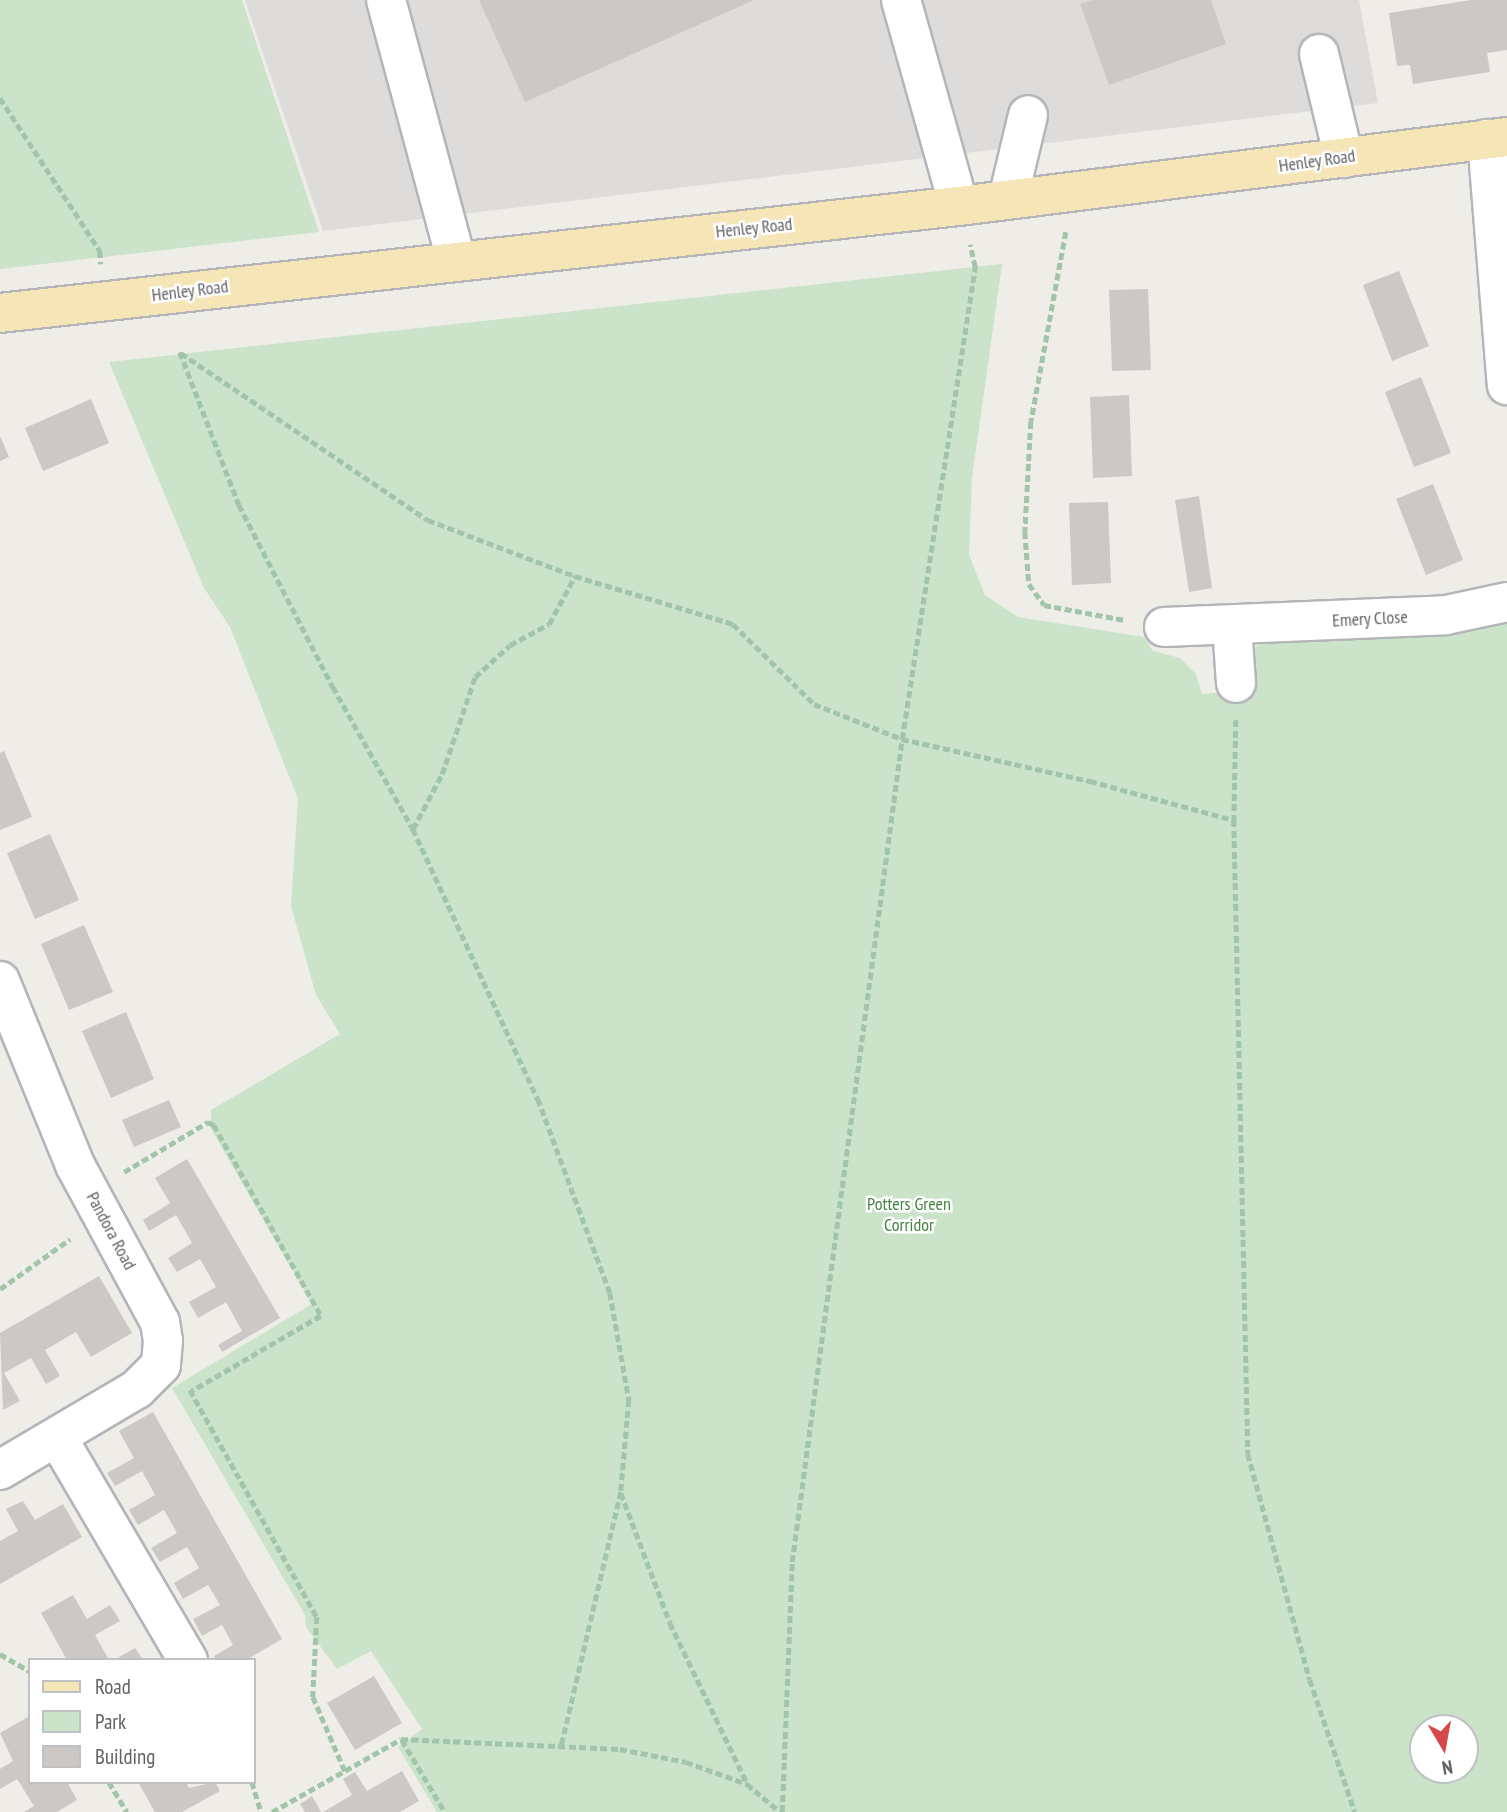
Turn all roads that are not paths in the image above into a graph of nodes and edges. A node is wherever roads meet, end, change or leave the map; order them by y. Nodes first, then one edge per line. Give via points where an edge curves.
1 (386, 0) edge
2 (901, 0) edge
3 (1319, 54) dead end
4 (1028, 115) dead end
5 (1497, 138) edge
6 (1344, 158) junction
7 (1008, 199) junction
8 (959, 206) junction
9 (456, 259) junction
10 (0, 313) edge
11 (1507, 385) edge
12 (1507, 602) edge
13 (1232, 626) junction
14 (1164, 627) road end
15 (1236, 683) road end
16 (0, 981) edge
17 (10, 1028) edge
18 (57, 1437) junction
19 (0, 1470) edge
20 (187, 1658) edge

1 - 9 street
2 - 8 street
3 - 6 street
4 - 7 street
5 - 6 main road, Henley Road
5 - 11 street
6 - 7 main road, Henley Road
7 - 8 main road, Henley Road
8 - 9 main road, Henley Road
9 - 10 main road, Henley Road
12 - 13 street, Emery Close via 1446,615
13 - 14 street, Emery Close
13 - 15 street
16 - 17 street, Pandora Road
17 - 18 street, Pandora Road via 160,1322 161,1365 137,1389
18 - 19 street
18 - 20 street

